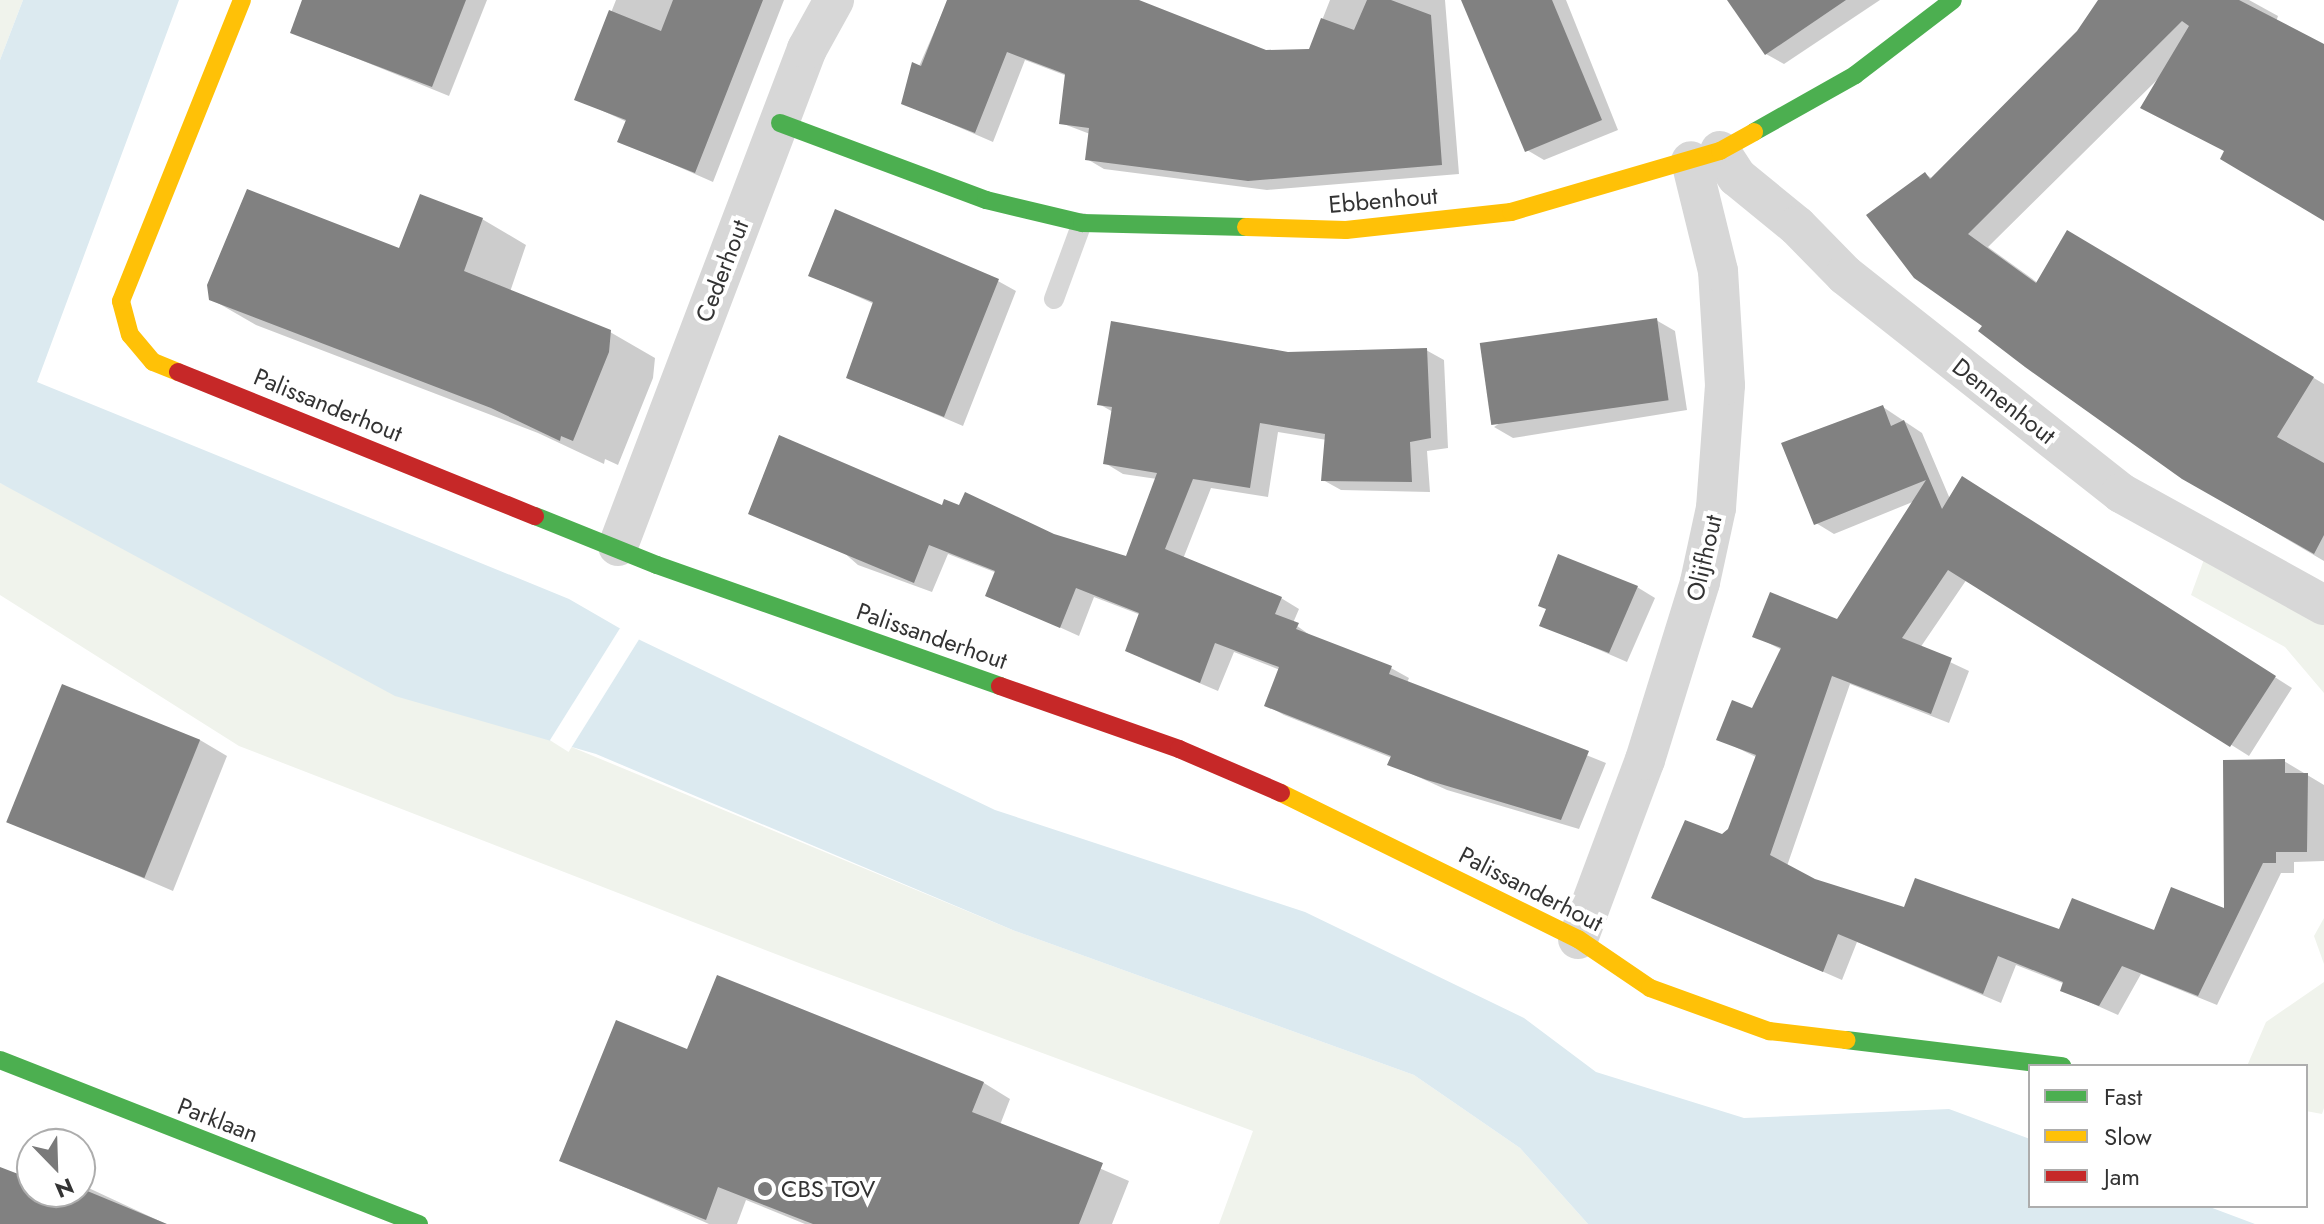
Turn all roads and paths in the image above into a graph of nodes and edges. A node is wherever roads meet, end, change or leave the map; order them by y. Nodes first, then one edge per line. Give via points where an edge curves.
1 (242, 0) edge
2 (834, 0) edge
3 (1953, 0) edge
4 (780, 123) junction
5 (1705, 156) junction
6 (1082, 223) junction
7 (1054, 299) dead end
8 (618, 546) junction
9 (2324, 605) edge
10 (1578, 939) junction
11 (0, 1060) edge
12 (2045, 1064) edge
13 (419, 1224) edge

1 - 8 street, Palissanderhout via 121,301 130,335 153,362
2 - 4 street, Cederhout via 807,49
3 - 5 street, Ebbenhout via 1855,75
4 - 6 street, Ebbenhout via 986,200
4 - 8 street, Cederhout
5 - 6 street, Ebbenhout via 1511,212 1346,230
5 - 9 street, Dennenhout via 1737,177 1845,275 2121,493
5 - 10 street, Olijfhout via 1725,385 1716,508 1700,582 1649,746
6 - 7 lane
8 - 10 street, Palissanderhout via 714,585 1179,749 1301,801
10 - 12 street, Palissanderhout via 1650,988 1769,1031
11 - 13 street, Parklaan

